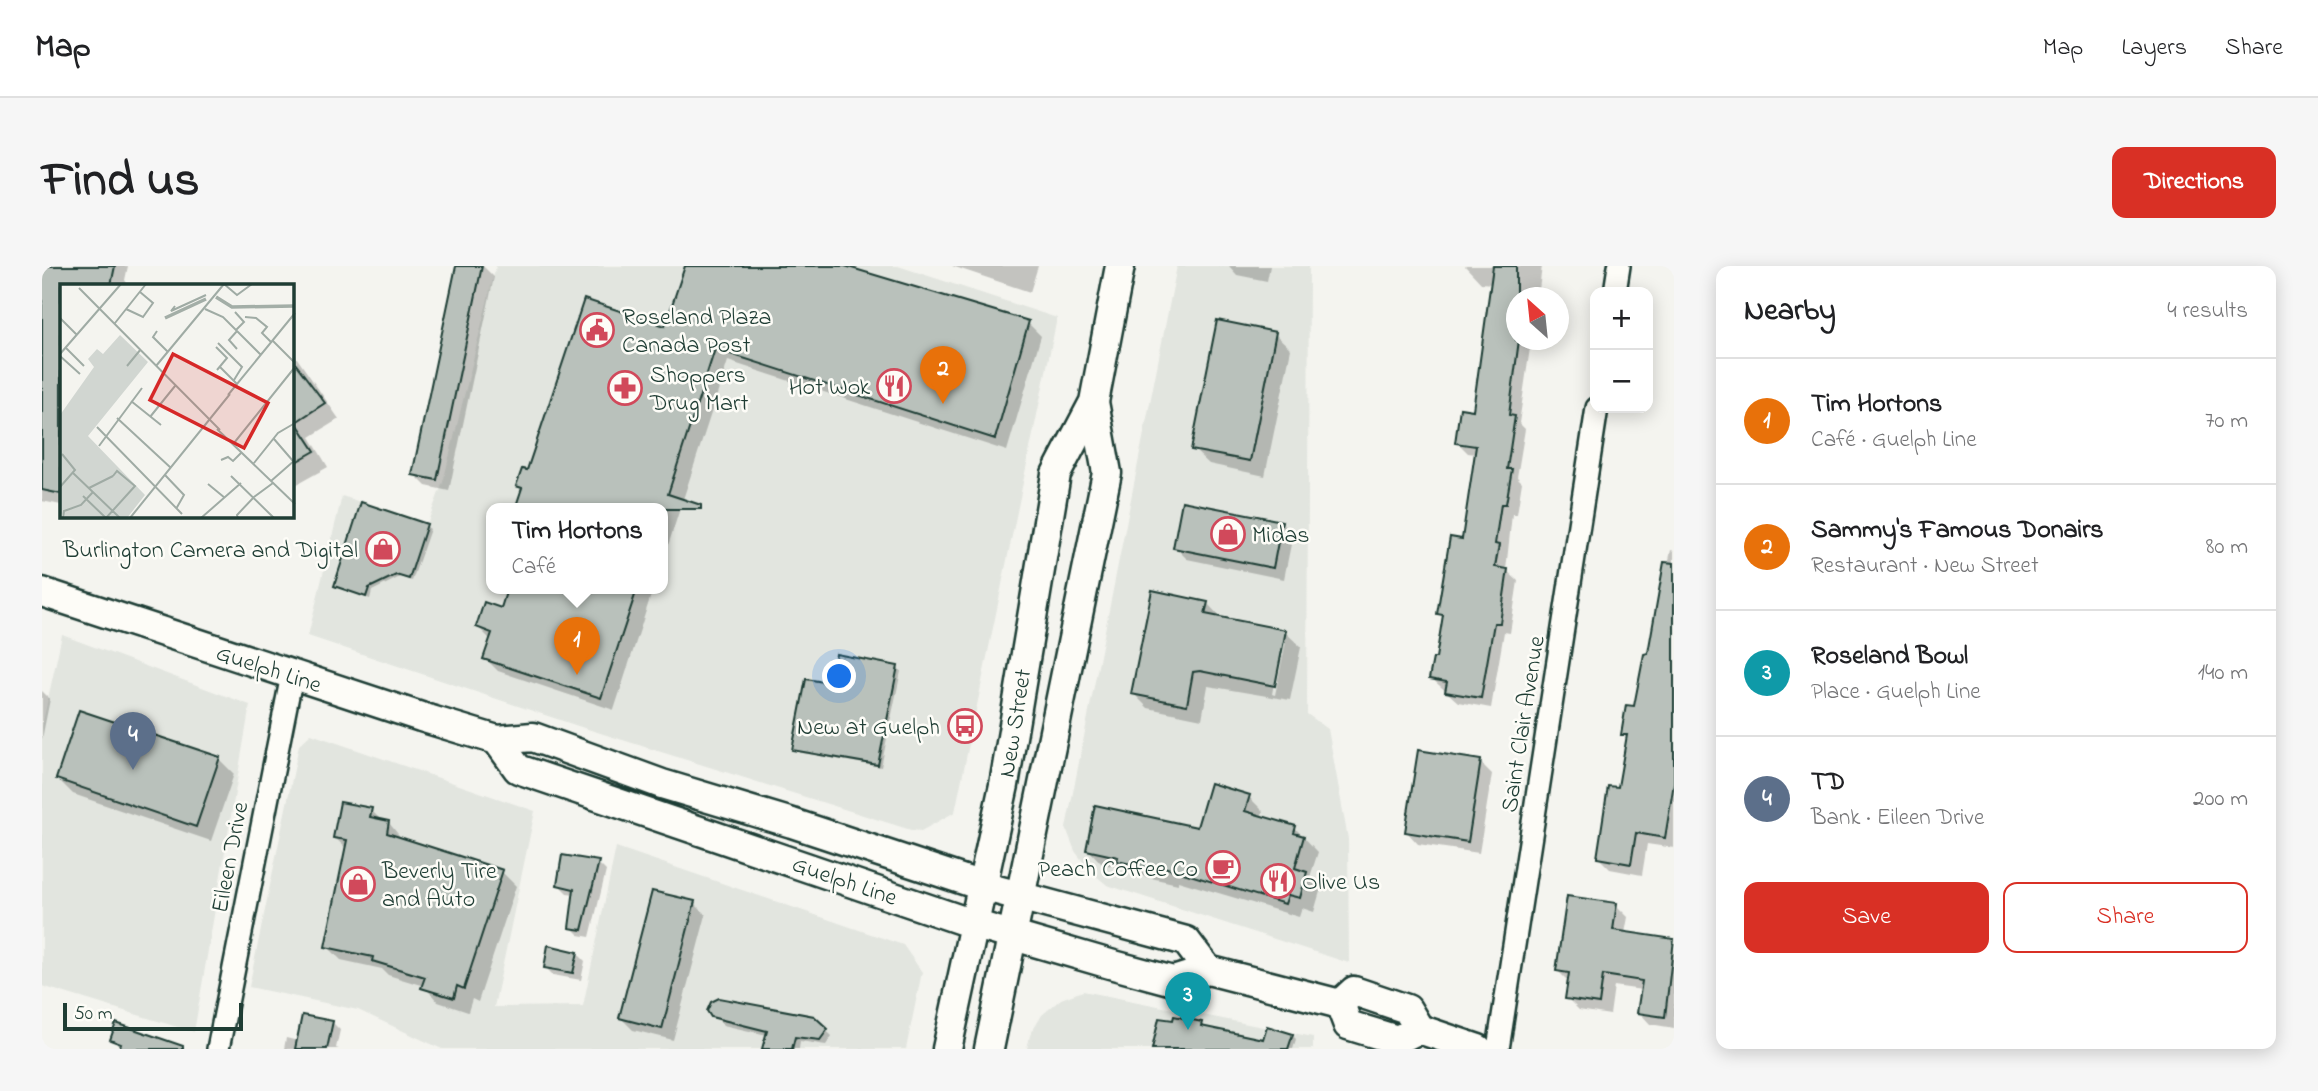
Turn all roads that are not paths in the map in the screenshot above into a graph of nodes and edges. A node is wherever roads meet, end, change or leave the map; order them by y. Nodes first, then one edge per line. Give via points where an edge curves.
1 (1120, 266) edge
2 (1619, 266) edge
3 (1616, 287) edge
4 (1094, 402) junction
5 (1596, 413) edge
6 (42, 592) edge
7 (292, 676) junction
8 (497, 740) junction
9 (982, 886) junction
10 (1020, 897) junction
11 (973, 924) junction
12 (1012, 936) junction
13 (1208, 970) junction
14 (218, 1049) edge
15 (947, 1049) edge
16 (989, 1049) edge
17 (1478, 1049) edge
18 (1498, 1049) edge

1 - 4 main road, New Street
2 - 3 street
4 - 9 main road, New Street via 1056,474 1004,785
4 - 10 main road, New Street via 1107,473
5 - 18 street, Saint Clair Avenue
6 - 7 main road, Guelph Line
7 - 8 main road, Guelph Line
7 - 14 street, Eileen Drive
8 - 9 main road, Guelph Line via 533,737 662,784
8 - 11 main road, Guelph Line via 518,769
9 - 10 main road, Guelph Line
9 - 11 main road, New Street
10 - 12 main road, New Street
10 - 13 main road, Guelph Line via 1186,941
11 - 12 main road, Guelph Line
11 - 15 main road, New Street
12 - 13 main road, Guelph Line via 1172,981
12 - 16 main road, New Street
13 - 17 main road via 1340,1004 1348,1025 1397,1040 1419,1029

